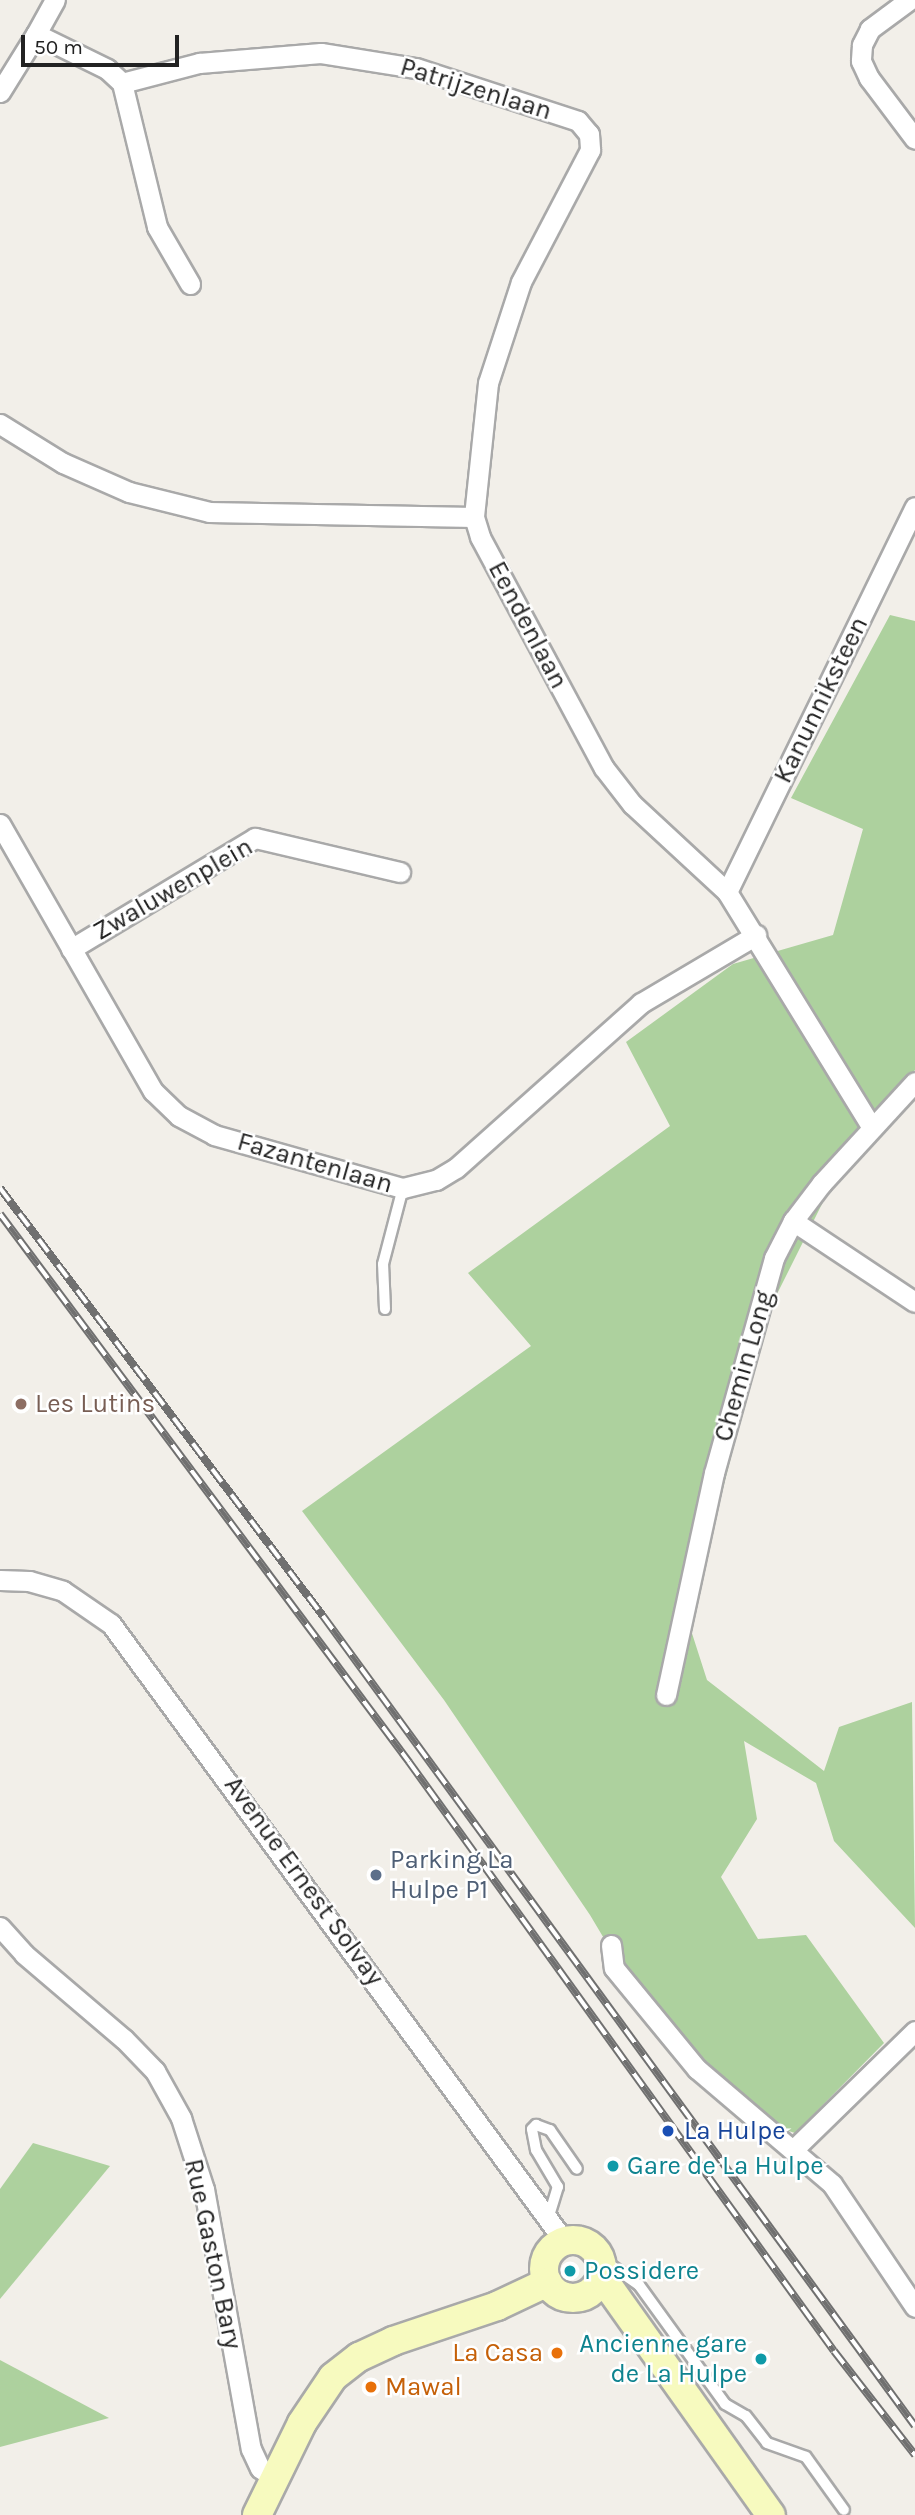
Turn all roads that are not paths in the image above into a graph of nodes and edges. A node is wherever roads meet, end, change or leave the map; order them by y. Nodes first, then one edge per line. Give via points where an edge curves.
1 (55, 0) edge
2 (909, 0) edge
3 (36, 34) junction
4 (122, 83) junction
5 (0, 92) edge
6 (915, 139) edge
7 (190, 284) dead end
8 (0, 424) edge
9 (915, 508) edge
10 (474, 517) junction
11 (0, 824) edge
12 (400, 872) dead end
13 (727, 892) junction
14 (756, 935) junction
15 (71, 949) junction
16 (915, 1082) edge
17 (872, 1128) junction
18 (404, 1188) junction
19 (793, 1221) junction
20 (915, 1303) edge
21 (385, 1309) dead end
22 (0, 1580) edge
23 (666, 1695) dead end
24 (0, 1927) edge
25 (611, 1945) dead end
26 (915, 2031) edge
27 (794, 2149) junction
28 (577, 2169) dead end
29 (556, 2230) junction
30 (595, 2276) junction
31 (548, 2282) junction
32 (915, 2307) edge
33 (715, 2412) junction
34 (275, 2479) junction
35 (844, 2510) dead end
36 (257, 2515) edge
37 (771, 2515) edge

1 - 3 street
2 - 6 street via 870,29 862,45 862,61 869,78
3 - 4 street via 107,69
3 - 5 street
4 - 7 street via 157,227
4 - 10 street, Patrijzenlaan via 155,71 281,53 361,56 523,100 578,121 589,134 590,150 521,282 503,332 488,383
8 - 10 street via 63,463 129,492 209,512
9 - 13 street, Kanunniksteen
10 - 13 street, Eendenlaan via 480,537 604,768 661,834
11 - 15 street, Fazantenlaan
12 - 15 street, Zwaluwenplein via 255,838
13 - 14 street, Eendenlaan
14 - 17 street, Eendenlaan
14 - 18 street, Fazantenlaan via 641,1003 456,1168 436,1180
15 - 18 street, Fazantenlaan via 152,1091 178,1116 214,1135
16 - 17 street, Chemin Long
17 - 19 street, Chemin Long
18 - 21 lane via 383,1264
19 - 20 street
19 - 23 street, Chemin Long via 774,1258 714,1473
22 - 29 street, Avenue Ernest Solvay via 29,1581 63,1591 111,1623
24 - 34 street, Rue Gaston Bary via 147,2063 181,2118 204,2189 251,2449 260,2468
25 - 27 street via 614,1968 697,2069
26 - 27 street
27 - 32 street via 832,2184
28 - 29 lane via 550,2130 536,2124 531,2129 536,2150 558,2186
29 - 30 main road via 585,2242
29 - 31 main road
30 - 31 main road via 559,2294
30 - 33 main road
30 - 33 lane via 639,2285
31 - 34 main road via 359,2357 317,2396
33 - 35 lane via 746,2416 767,2443 806,2457
33 - 37 main road
34 - 36 main road

